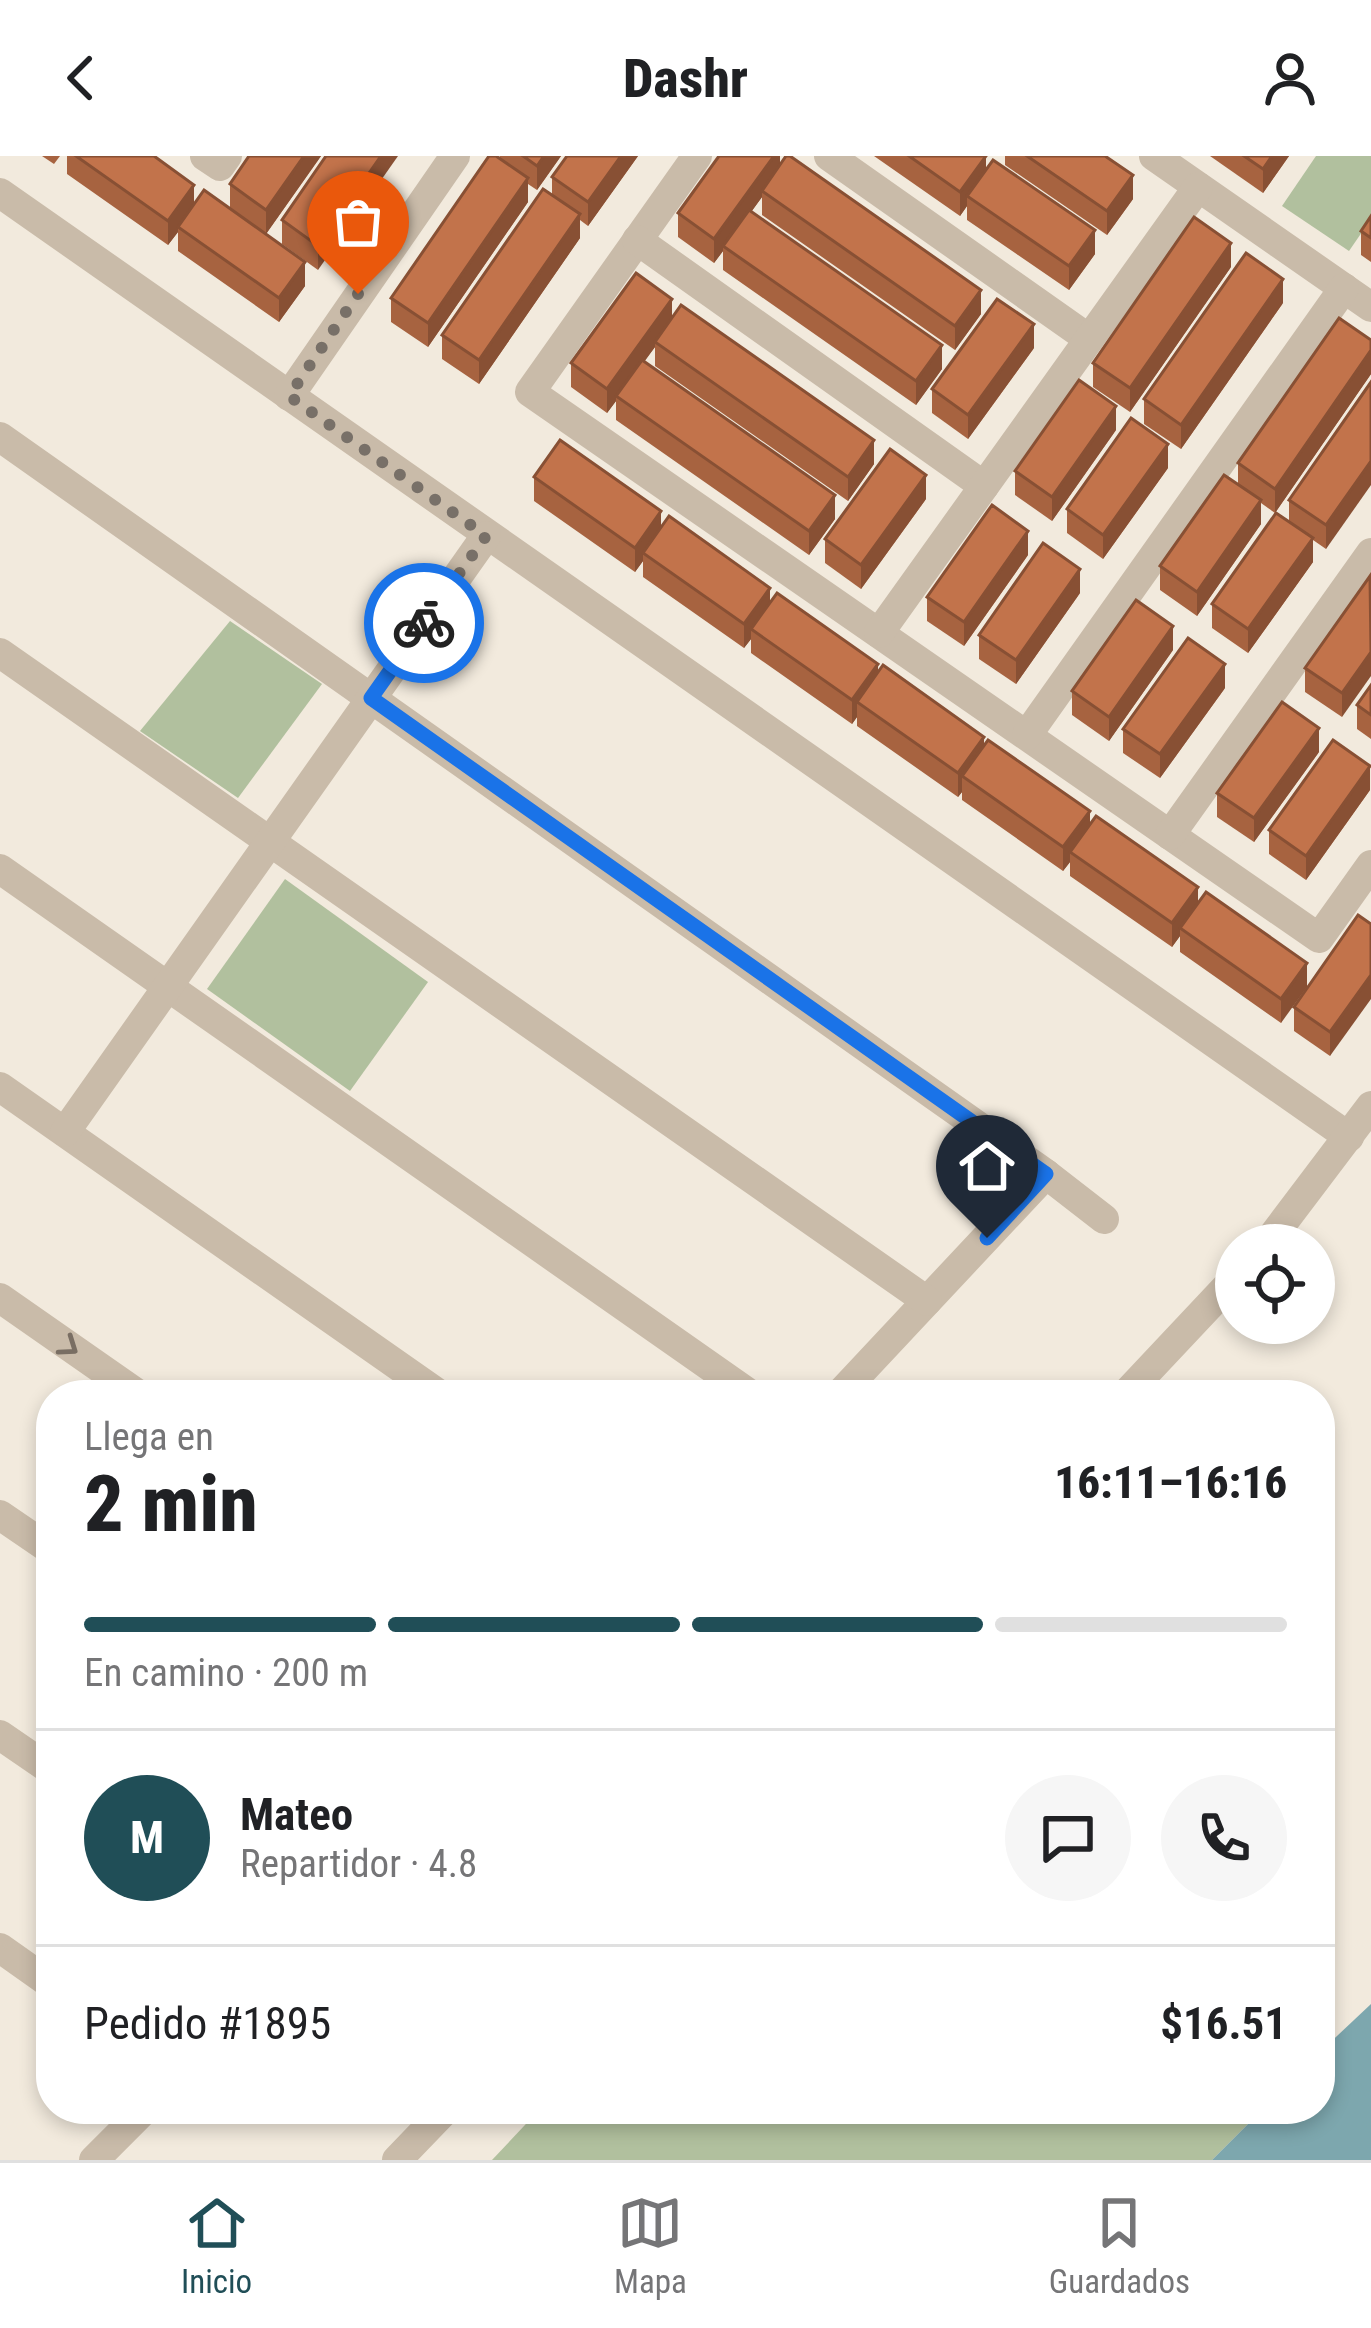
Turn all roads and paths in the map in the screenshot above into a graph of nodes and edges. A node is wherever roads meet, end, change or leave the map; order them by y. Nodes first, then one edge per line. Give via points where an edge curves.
1 (205, 156) edge
2 (227, 156) edge
3 (455, 156) edge
4 (697, 156) edge
5 (829, 156) edge
6 (1154, 156) edge
7 (1198, 187) junction
8 (0, 193) edge
9 (638, 240) junction
10 (1344, 288) junction
11 (1371, 307) edge
12 (1089, 339) junction
13 (289, 396) junction
14 (0, 437) edge
15 (984, 486) junction
16 (486, 536) junction
17 (1371, 553) edge
18 (879, 633) junction
19 (0, 653) edge
20 (371, 698) junction
21 (1027, 735) junction
22 (1170, 835) junction
23 (269, 842) junction
24 (1371, 865) edge
25 (0, 868) edge
26 (168, 986) junction
27 (0, 1087) edge
28 (1371, 1106) edge
29 (64, 1132) junction
30 (1349, 1137) junction
31 (1046, 1174) junction
32 (1104, 1219) dead end
33 (1282, 1224) edge
34 (0, 1298) edge
35 (1215, 1299) edge
36 (927, 1301) junction
37 (118, 1380) edge
38 (419, 1380) edge
39 (730, 1380) edge
40 (853, 1380) edge
41 (1139, 1380) edge
42 (0, 1515) edge
43 (36, 1540) edge
44 (0, 1735) edge
45 (36, 1760) edge
46 (0, 1948) edge
47 (36, 1973) edge
48 (130, 2124) edge
49 (432, 2124) edge
50 (94, 2160) edge
51 (398, 2160) edge

1 - 2 street via 220,166
3 - 13 street
4 - 9 street
5 - 12 street
6 - 7 street
7 - 10 street
7 - 12 street
8 - 13 street
9 - 15 street
9 - 18 street via 530,392
10 - 11 street
10 - 21 street
12 - 15 street
13 - 16 street
14 - 20 street
15 - 18 street
16 - 20 street
16 - 30 street
17 - 22 street
18 - 21 street
19 - 23 street
20 - 23 street
20 - 31 street
21 - 22 street
22 - 24 street via 1319,938
23 - 26 street
23 - 36 street
25 - 26 street
26 - 29 street
26 - 39 street
27 - 29 street
28 - 30 street
29 - 38 street
30 - 33 street
31 - 32 street
31 - 36 street
34 -> 37 street
35 - 41 street
36 - 40 street
42 - 43 street
44 - 45 street
46 - 47 street
48 - 50 street
49 - 51 street

